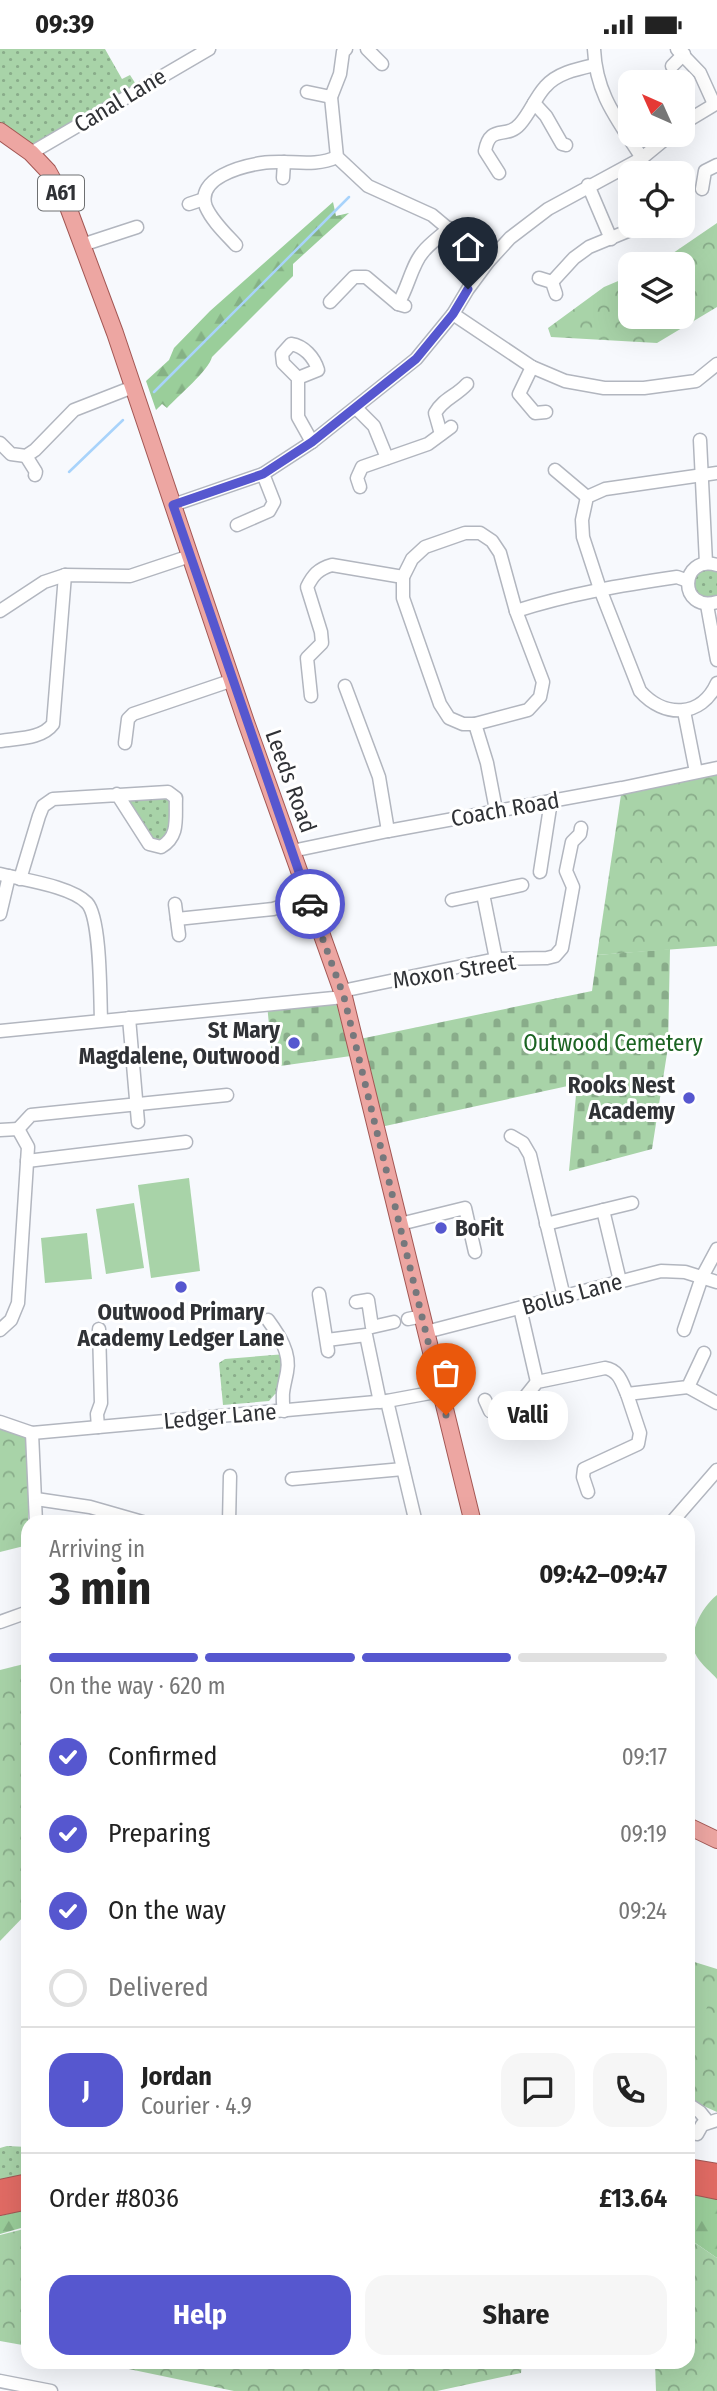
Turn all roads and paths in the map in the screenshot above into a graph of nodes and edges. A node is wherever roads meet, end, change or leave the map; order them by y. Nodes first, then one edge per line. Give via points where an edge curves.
1 (209, 49) edge
2 (346, 49) edge
3 (367, 49) edge
4 (594, 49) edge
5 (680, 52) edge
6 (382, 64) dead end
7 (595, 65) junction
8 (672, 66) dead end
9 (307, 92) dead end
10 (331, 97) junction
11 (534, 103) junction
12 (715, 103) edge
13 (695, 116) edge
14 (0, 131) edge
15 (566, 145) dead end
16 (655, 147) edge
17 (31, 153) junction
18 (337, 157) junction
19 (642, 158) junction
20 (284, 162) junction
21 (708, 167) edge
22 (499, 173) dead end
23 (282, 178) dead end
24 (588, 185) junction
25 (702, 189) dead end
26 (204, 199) junction
27 (189, 204) dead end
28 (136, 227) dead end
29 (449, 228) junction
30 (618, 236) edge
31 (611, 239) junction
32 (82, 245) junction
33 (236, 245) dead end
34 (488, 262) junction
35 (549, 285) dead end
36 (330, 302) dead end
37 (453, 314) junction
38 (717, 364) edge
39 (532, 367) junction
40 (298, 378) dead end
41 (467, 384) dead end
42 (133, 387) junction
43 (356, 408) junction
44 (546, 412) dead end
45 (700, 440) dead end
46 (312, 442) junction
47 (0, 443) edge
48 (26, 456) junction
49 (387, 458) junction
50 (555, 470) dead end
51 (717, 473) edge
52 (263, 474) junction
53 (35, 475) dead end
54 (702, 475) junction
55 (360, 487) dead end
56 (587, 497) junction
57 (173, 505) junction
58 (237, 525) dead end
59 (190, 556) junction
60 (711, 564) edge
61 (65, 575) junction
62 (403, 577) junction
63 (688, 581) junction
64 (600, 589) junction
65 (712, 604) edge
66 (0, 611) edge
67 (516, 611) junction
68 (717, 660) edge
69 (233, 680) junction
70 (717, 683) edge
71 (345, 686) dead end
72 (310, 696) dead end
73 (684, 711) junction
74 (475, 724) junction
75 (0, 741) edge
76 (125, 743) dead end
77 (717, 768) edge
78 (696, 772) junction
79 (117, 794) junction
80 (551, 801) junction
81 (496, 810) junction
82 (581, 828) dead end
83 (388, 831) junction
84 (292, 851) junction
85 (540, 872) dead end
86 (10, 877) edge
87 (523, 885) dead end
88 (483, 894) junction
89 (308, 898) junction
90 (453, 900) dead end
91 (176, 904) dead end
92 (0, 914) edge
93 (177, 919) junction
94 (178, 935) dead end
95 (496, 959) junction
96 (343, 994) junction
97 (129, 1018) junction
98 (101, 1020) junction
99 (0, 1031) edge
100 (227, 1095) dead end
101 (135, 1105) junction
102 (138, 1122) dead end
103 (18, 1129) junction
104 (0, 1131) edge
105 (511, 1136) dead end
106 (186, 1142) dead end
107 (27, 1161) junction
108 (632, 1203) dead end
109 (603, 1210) junction
110 (400, 1224) junction
111 (546, 1224) junction
112 (717, 1249) edge
113 (475, 1252) dead end
114 (702, 1277) junction
115 (620, 1281) junction
116 (717, 1282) edge
117 (319, 1294) dead end
118 (564, 1297) junction
119 (356, 1302) dead end
120 (520, 1308) junction
121 (268, 1320) dead end
122 (394, 1322) dead end
123 (419, 1322) junction
124 (99, 1329) dead end
125 (0, 1330) edge
126 (684, 1330) dead end
127 (704, 1353) dead end
128 (537, 1382) junction
129 (688, 1387) junction
130 (440, 1391) junction
131 (627, 1394) junction
132 (485, 1400) dead end
133 (383, 1402) junction
134 (717, 1403) edge
135 (284, 1411) junction
136 (0, 1422) edge
137 (98, 1427) junction
138 (32, 1433) junction
139 (403, 1469) junction
140 (717, 1470) edge
141 (230, 1476) dead end
142 (292, 1479) dead end
143 (588, 1492) dead end
144 (36, 1499) junction
145 (36, 1515) edge
146 (116, 1515) edge
147 (229, 1515) edge
148 (414, 1515) edge
149 (471, 1515) edge
150 (678, 1515) edge
151 (21, 1614) edge
152 (0, 1622) edge
153 (695, 1829) edge
154 (717, 1840) edge
155 (695, 2109) edge
156 (713, 2121) edge
157 (697, 2134) dead end
158 (695, 2169) edge
159 (717, 2173) edge
160 (21, 2184) edge
161 (695, 2185) edge
162 (0, 2189) edge
163 (717, 2190) edge
164 (21, 2202) edge
165 (0, 2206) edge
166 (0, 2381) edge
167 (51, 2391) edge

1 - 17 street, Canal Lane
2 - 10 street
3 - 6 street
4 - 7 street
5 - 8 street
5 - 12 street via 700,73
7 - 11 street via 557,77
7 - 19 street via 604,99
9 - 10 street
10 - 18 street
11 - 15 street
11 - 22 street via 513,130 496,133 486,143 485,151
12 - 13 street
14 - 17 main road, Leeds Road / A61
16 - 19 street
17 - 32 main road, Leeds Road / A61 via 59,187
18 - 20 street via 325,162
18 - 29 street via 368,186 432,215
19 - 24 street
20 - 23 street
20 - 26 street via 264,162 222,175
21 - 25 street
24 - 31 street
24 - 34 street via 510,238
26 - 27 street
26 - 33 street via 210,215
28 - 32 street
29 - 34 street
29 - 36 street via 415,264 402,305 366,277 354,277
30 - 31 street
31 - 35 street via 574,258
32 - 42 main road, Leeds Road / A61
34 - 37 street
37 - 39 street
37 - 43 street via 416,359
38 - 39 street via 696,381 644,388 604,388
39 - 44 street via 519,394 535,413
40 - 46 street via 298,417
41 - 49 street via 442,401 435,413 446,430 428,444
42 - 48 street via 74,410
42 - 57 main road, Leeds Road / A61
43 - 46 street
43 - 49 street via 374,426
45 - 54 street
46 - 52 street
47 - 48 street via 11,454
48 - 53 street
49 - 55 street via 362,467 357,478
50 - 56 street
51 - 54 street
52 - 57 street
52 - 58 street via 274,502 269,511
54 - 56 street via 605,489
54 - 60 street
56 - 64 street via 583,537
57 - 59 main road, Leeds Road / A61
59 - 61 street via 130,576
59 - 69 main road, Leeds Road / A61
60 - 63 street via 694,569
61 - 66 street via 44,582
61 - 75 street via 53,724 48,731
62 - 67 street via 425,547 465,533 480,533 500,553
62 - 72 street via 332,565 313,575 307,587 322,643 307,658
62 - 74 street via 403,598 439,704 449,718
63 - 64 street via 677,577
63 - 65 street via 691,596
64 - 67 street
64 - 73 street via 640,691 666,710
65 - 68 street
67 - 74 street via 543,682 540,697 528,710
69 - 76 street via 133,714 127,722
69 - 84 main road, Leeds Road / A61
70 - 73 street via 706,698
71 - 83 street via 379,777
73 - 78 street
74 - 81 street
77 - 78 street, Coach Road
78 - 80 street, Coach Road
79 - 79 street via 167,792 176,798 171,841 161,847 149,844
79 - 86 street via 53,799 43,806
80 - 81 street, Coach Road
80 - 85 street
81 - 83 street, Coach Road
82 - 95 street, Moxon Street via 572,842 566,871 573,887 562,948 547,958
83 - 84 street, Coach Road
84 - 89 main road, Leeds Road / A61
86 - 92 street
86 - 98 street via 63,890 88,904 96,934
87 - 88 street
88 - 90 street
88 - 95 street
89 - 93 street via 273,909
89 - 96 main road, Leeds Road / A61
91 - 93 street
93 - 94 street
95 - 96 street, Moxon Street
96 - 97 street, Moxon Street
96 - 110 main road, Leeds Road / A61
97 - 98 street, Moxon Street
97 - 101 street
98 - 99 street, Moxon Street
100 - 101 street
101 - 102 street
101 - 103 street via 31,1115
103 - 104 street
103 - 107 street via 28,1147
105 - 111 street via 523,1143 530,1155
106 - 107 street
107 - 125 street via 18,1303
108 - 109 street
109 - 111 street
109 - 115 street
110 - 113 street via 465,1208
110 - 123 main road, Leeds Road / A61
111 - 118 street
112 - 114 street
114 - 115 street, Bolus Lane via 661,1271
114 - 116 street, Bolus Lane
114 - 126 street
115 - 118 street, Bolus Lane
117 - 133 street via 328,1346 366,1335
118 - 120 street, Bolus Lane
119 - 122 street via 368,1300 372,1327
120 - 123 street, Bolus Lane
120 - 128 street
121 - 135 street via 281,1338 288,1364 281,1393
123 - 130 main road, Leeds Road / A61
124 - 137 street
127 - 129 street
128 - 131 street via 605,1368 618,1374
128 - 132 street via 521,1402 491,1411
129 - 131 street
129 - 134 street
130 - 133 street, Ledger Lane
130 - 149 main road, Leeds Road / A61
131 - 143 street via 640,1433 638,1444 584,1469
133 - 135 street, Ledger Lane
133 - 139 street
135 - 137 street, Ledger Lane
136 - 138 street, Ledger Lane
137 - 138 street, Ledger Lane
138 - 144 street
139 - 142 street
139 - 148 street
140 - 150 street
141 - 147 street
144 - 145 street
144 - 146 street
151 - 152 street
153 - 154 main road
155 - 156 street
156 - 157 street via 702,2125
158 - 159 highway
160 - 162 highway
161 - 163 highway
164 - 165 highway
166 - 167 street

